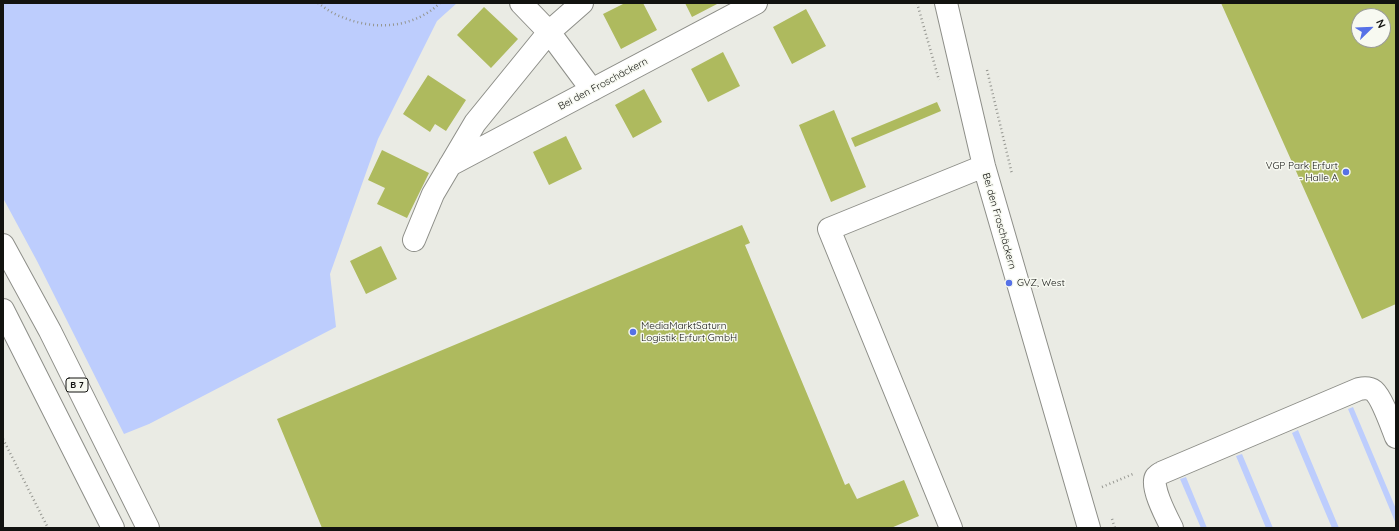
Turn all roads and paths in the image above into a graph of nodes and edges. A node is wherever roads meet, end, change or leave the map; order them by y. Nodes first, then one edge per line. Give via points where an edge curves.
1 (318, 3) edge
2 (440, 3) edge
3 (521, 3) edge
4 (582, 3) edge
5 (756, 3) edge
6 (946, 3) edge
7 (549, 32) junction
8 (986, 67) dead end
9 (592, 90) junction
10 (450, 165) junction
11 (984, 166) junction
12 (1013, 179) dead end
13 (414, 240) dead end
14 (3, 245) edge
15 (3, 310) edge
16 (1396, 438) edge
17 (3, 439) edge
18 (1102, 487) dead end
19 (1104, 494) dead end
20 (1110, 514) dead end
21 (48, 528) edge
22 (113, 528) edge
23 (148, 528) edge
24 (951, 528) edge
25 (1089, 528) edge
26 (1115, 528) edge
27 (1172, 528) edge

1 - 2 path via 341,17 379,26 417,20
3 - 7 main road
4 - 7 main road
5 - 9 main road, Bei den Froschäckern
6 - 11 main road, Bei den Froschäckern
7 - 9 main road
7 - 10 main road via 475,123
8 - 12 path
9 - 10 main road, Bei den Froschäckern
10 - 13 main road via 433,194
11 - 24 main road via 829,229
11 - 25 main road, Bei den Froschäckern
14 - 23 main road, B 7 via 50,331
15 - 22 main road
16 - 27 main road via 1380,398 1367,388 1359,390 1156,476 1155,489
17 - 21 path
18 - 19 path
20 - 26 path

